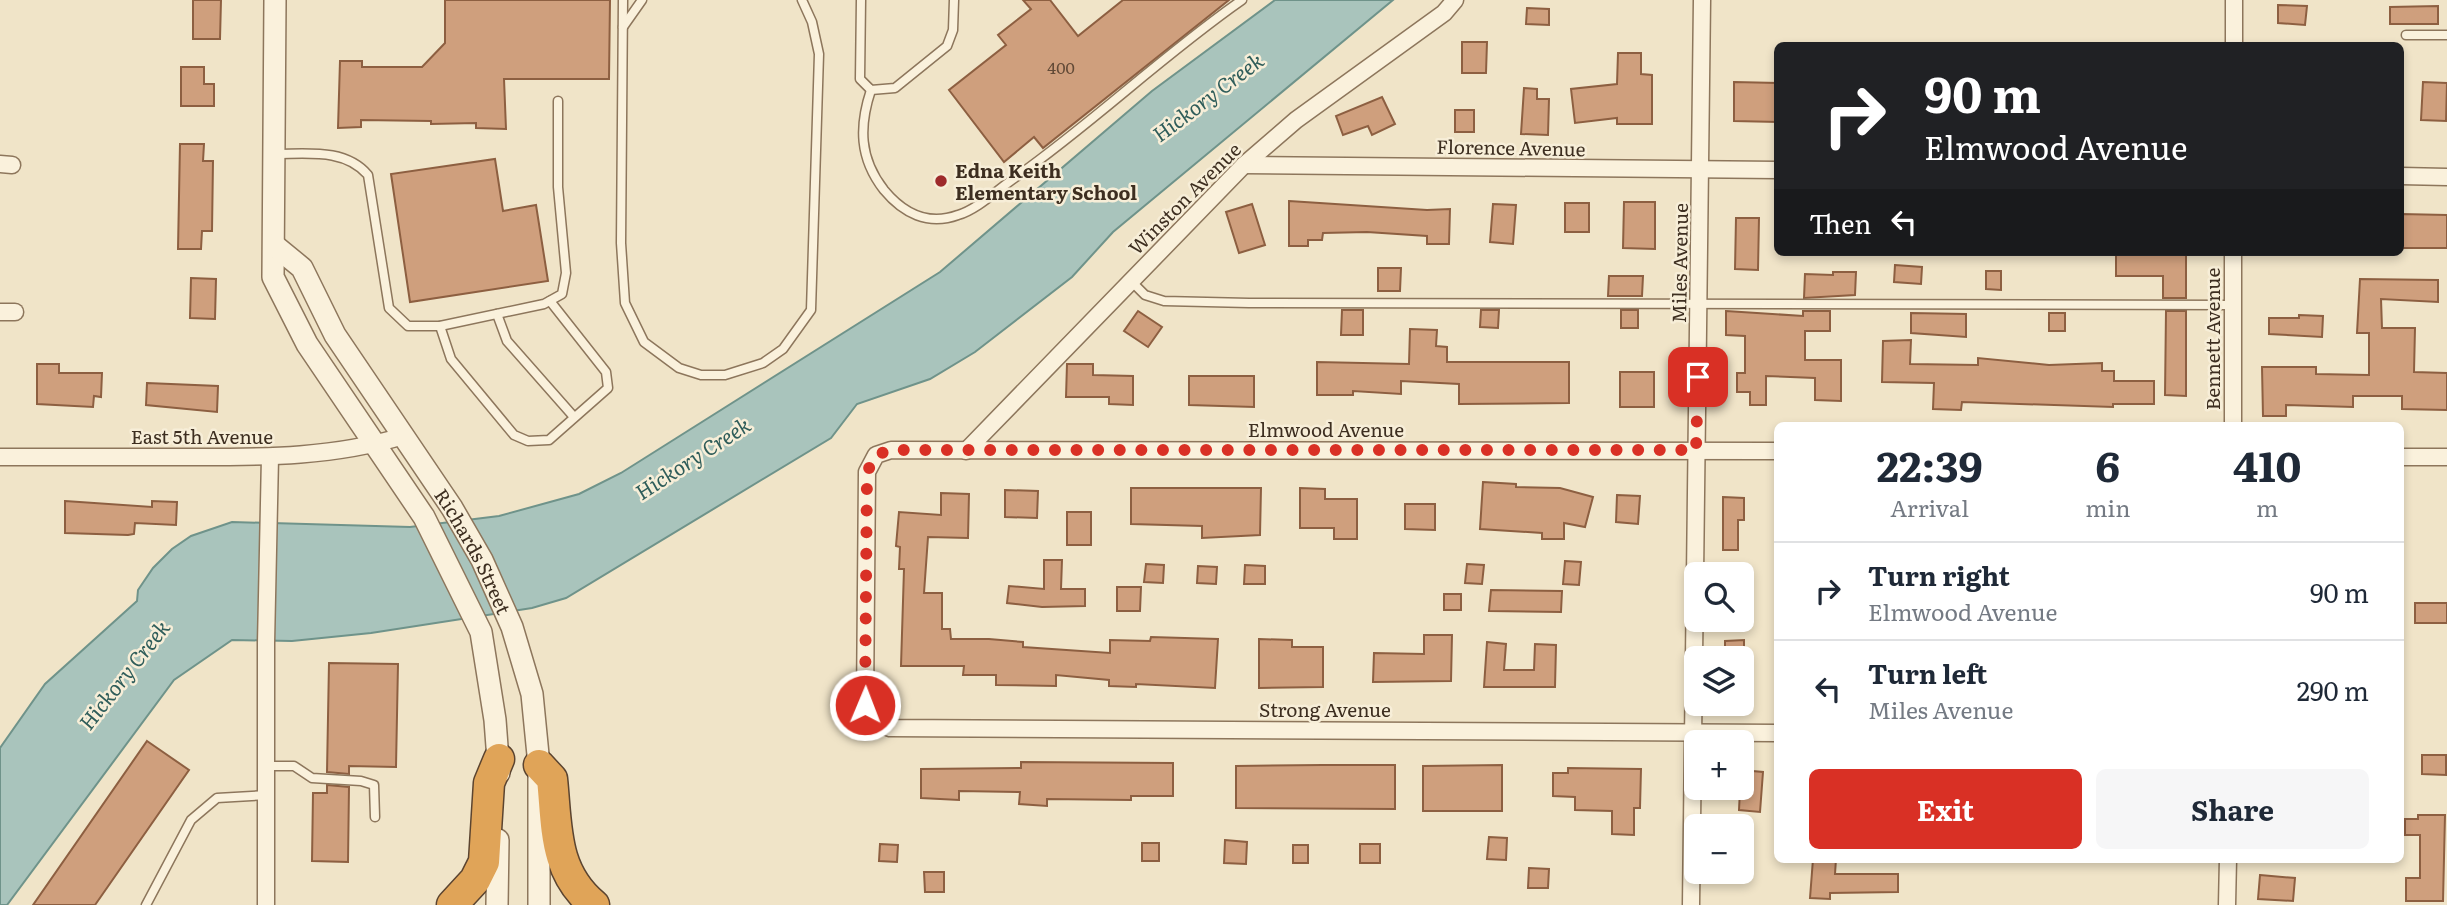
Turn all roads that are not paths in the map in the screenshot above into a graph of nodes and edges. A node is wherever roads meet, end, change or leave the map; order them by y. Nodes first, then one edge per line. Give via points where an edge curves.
1 (275, 0) edge
2 (623, 0) edge
3 (642, 0) edge
4 (802, 0) edge
5 (861, 0) edge
6 (954, 0) edge
7 (1242, 0) edge
8 (1455, 0) edge
9 (1702, 0) edge
10 (2234, 0) edge
11 (623, 27) junction
12 (2406, 35) dead end
13 (2447, 36) edge
14 (2234, 42) edge
15 (871, 90) junction
16 (558, 102) dead end
17 (274, 154) junction
18 (1244, 165) junction
19 (1702, 170) junction
20 (1774, 170) edge
21 (2404, 176) edge
22 (2447, 177) edge
23 (274, 245) junction
24 (2233, 256) edge
25 (1131, 281) junction
26 (550, 301) junction
27 (1699, 305) junction
28 (2232, 305) junction
29 (497, 314) junction
30 (440, 326) junction
31 (574, 417) junction
32 (2233, 422) edge
33 (403, 436) junction
34 (375, 445) junction
35 (1696, 450) junction
36 (966, 451) junction
37 (1774, 451) edge
38 (0, 457) edge
39 (270, 457) junction
40 (2404, 457) edge
41 (2447, 457) edge
42 (874, 722) joint
43 (1692, 730) edge
44 (1684, 732) edge
45 (1754, 733) edge
46 (1774, 733) edge
47 (499, 759) junction
48 (539, 765) junction
49 (268, 766) junction
50 (267, 795) junction
51 (1692, 800) edge
52 (375, 817) dead end
53 (2228, 863) edge
54 (146, 905) edge
55 (266, 905) edge
56 (452, 905) edge
57 (497, 905) edge
58 (539, 905) edge
59 (594, 905) edge
60 (1691, 905) edge
61 (2227, 905) edge

1 - 17 street, Richards Street
2 - 11 lane
3 - 11 lane
4 - 11 lane via 819,54 811,310 783,349 763,363 724,375 701,375 659,355 644,342 625,303 621,243
5 - 15 lane via 860,79
6 - 15 lane via 947,47 895,88
7 - 15 lane via 1142,74 1053,149 959,215 916,217 882,188 869,167 863,141 862,116
8 - 18 street, Winston Avenue
9 - 19 street, Miles Avenue
10 - 14 street
12 - 13 lane
16 - 26 lane via 558,187 566,273 562,294
17 - 23 street, Richards Street
17 - 30 lane via 326,153 358,163 368,175 389,308 408,326
18 - 19 street, Florence Avenue
18 - 25 street, Winston Avenue
19 - 20 street, Florence Avenue
19 - 27 street, Miles Avenue
21 - 22 street
23 - 33 street, Richards Street via 302,268 335,335
23 - 34 street, Richards Street via 274,277 307,344
24 - 28 street, Bennett Avenue
25 - 27 lane via 1145,295 1164,301
25 - 36 street, Winston Avenue
26 - 29 lane
26 - 31 lane via 606,372 608,388
27 - 28 lane
27 - 35 street, Miles Avenue
28 - 32 street, Bennett Avenue
29 - 30 lane
29 - 31 lane via 507,341
30 - 31 lane via 452,359 514,435 528,441 549,440
33 - 34 street, East 5th Avenue
33 - 48 street, Richards Street via 482,560 513,627 532,694
34 - 39 street, East 5th Avenue
34 - 47 street, Richards Street via 424,517 481,632
35 - 36 street, Elmwood Avenue
35 - 37 street, Elmwood Avenue
35 - 43 street, Miles Avenue
36 - 42 street, Elmwood Avenue via 891,450 876,455 867,472 865,705
38 - 39 street, East 5th Avenue
39 - 49 street via 265,643
40 - 41 street
42 - 44 street, Strong Avenue via 890,728
45 - 46 street, Strong Avenue
47 - 56 highway via 489,783 484,862 475,880
47 - 57 street, Richards Street
48 - 58 street, Richards Street
48 - 59 highway via 552,779 555,835 563,868
49 - 50 street
49 - 52 lane via 294,766 312,778 361,780 374,785
50 - 54 lane via 217,797 191,820
50 - 55 street
51 - 60 street, Miles Avenue
53 - 61 street

